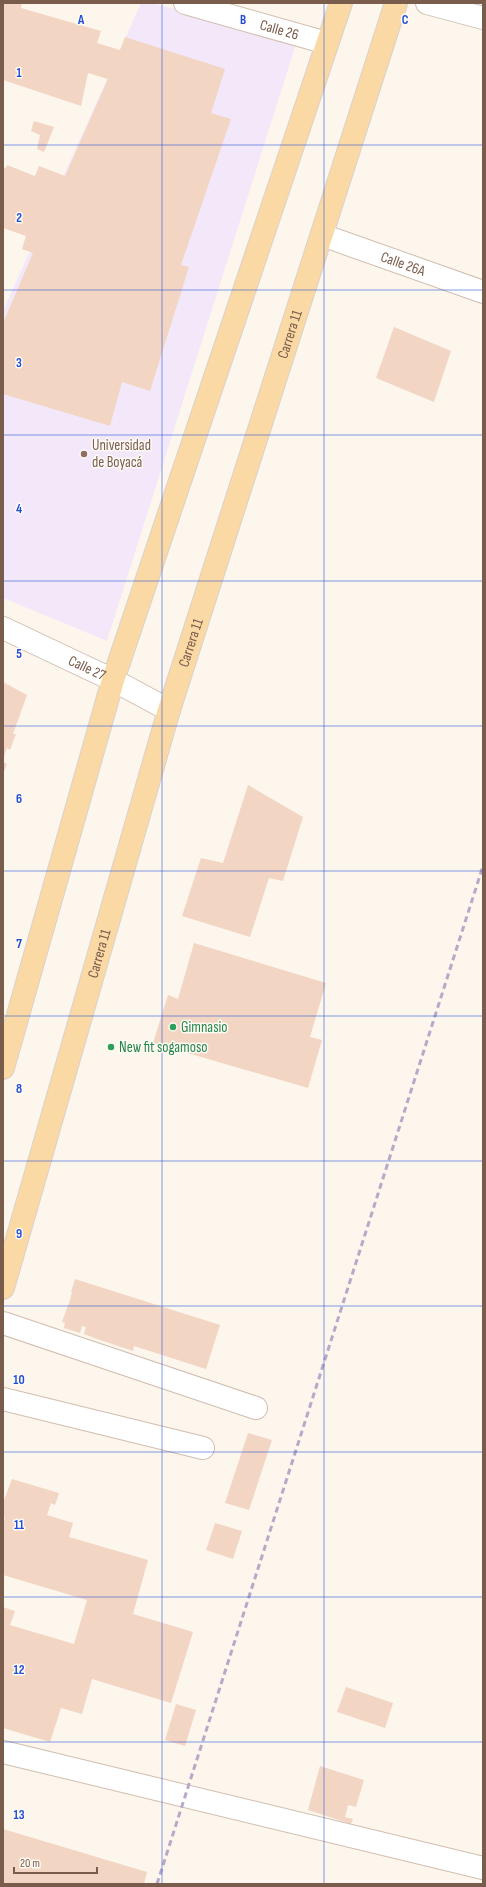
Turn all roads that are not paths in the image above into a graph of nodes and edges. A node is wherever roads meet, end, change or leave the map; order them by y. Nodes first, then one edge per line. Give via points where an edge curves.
1 (185, 3) edge
2 (340, 3) edge
3 (396, 3) edge
4 (427, 3) edge
5 (483, 18) edge
6 (328, 43) junction
7 (322, 235) junction
8 (483, 292) edge
9 (3, 628) edge
10 (113, 680) junction
11 (169, 710) junction
12 (3, 1068) edge
13 (3, 1288) edge
14 (3, 1323) edge
15 (3, 1399) edge
16 (256, 1408) dead end
17 (203, 1448) dead end
18 (3, 1752) edge
19 (483, 1868) edge

1 - 6 street, Calle 26
2 - 6 main road
3 - 7 main road, Carrera 11
4 - 5 street
6 - 10 main road
7 - 8 street, Calle 26A
7 - 11 main road, Carrera 11
9 - 10 street, Calle 27
10 - 11 street, Calle 27
10 - 12 main road
11 - 13 main road, Carrera 11
14 - 16 street
15 - 17 street
18 - 19 street

